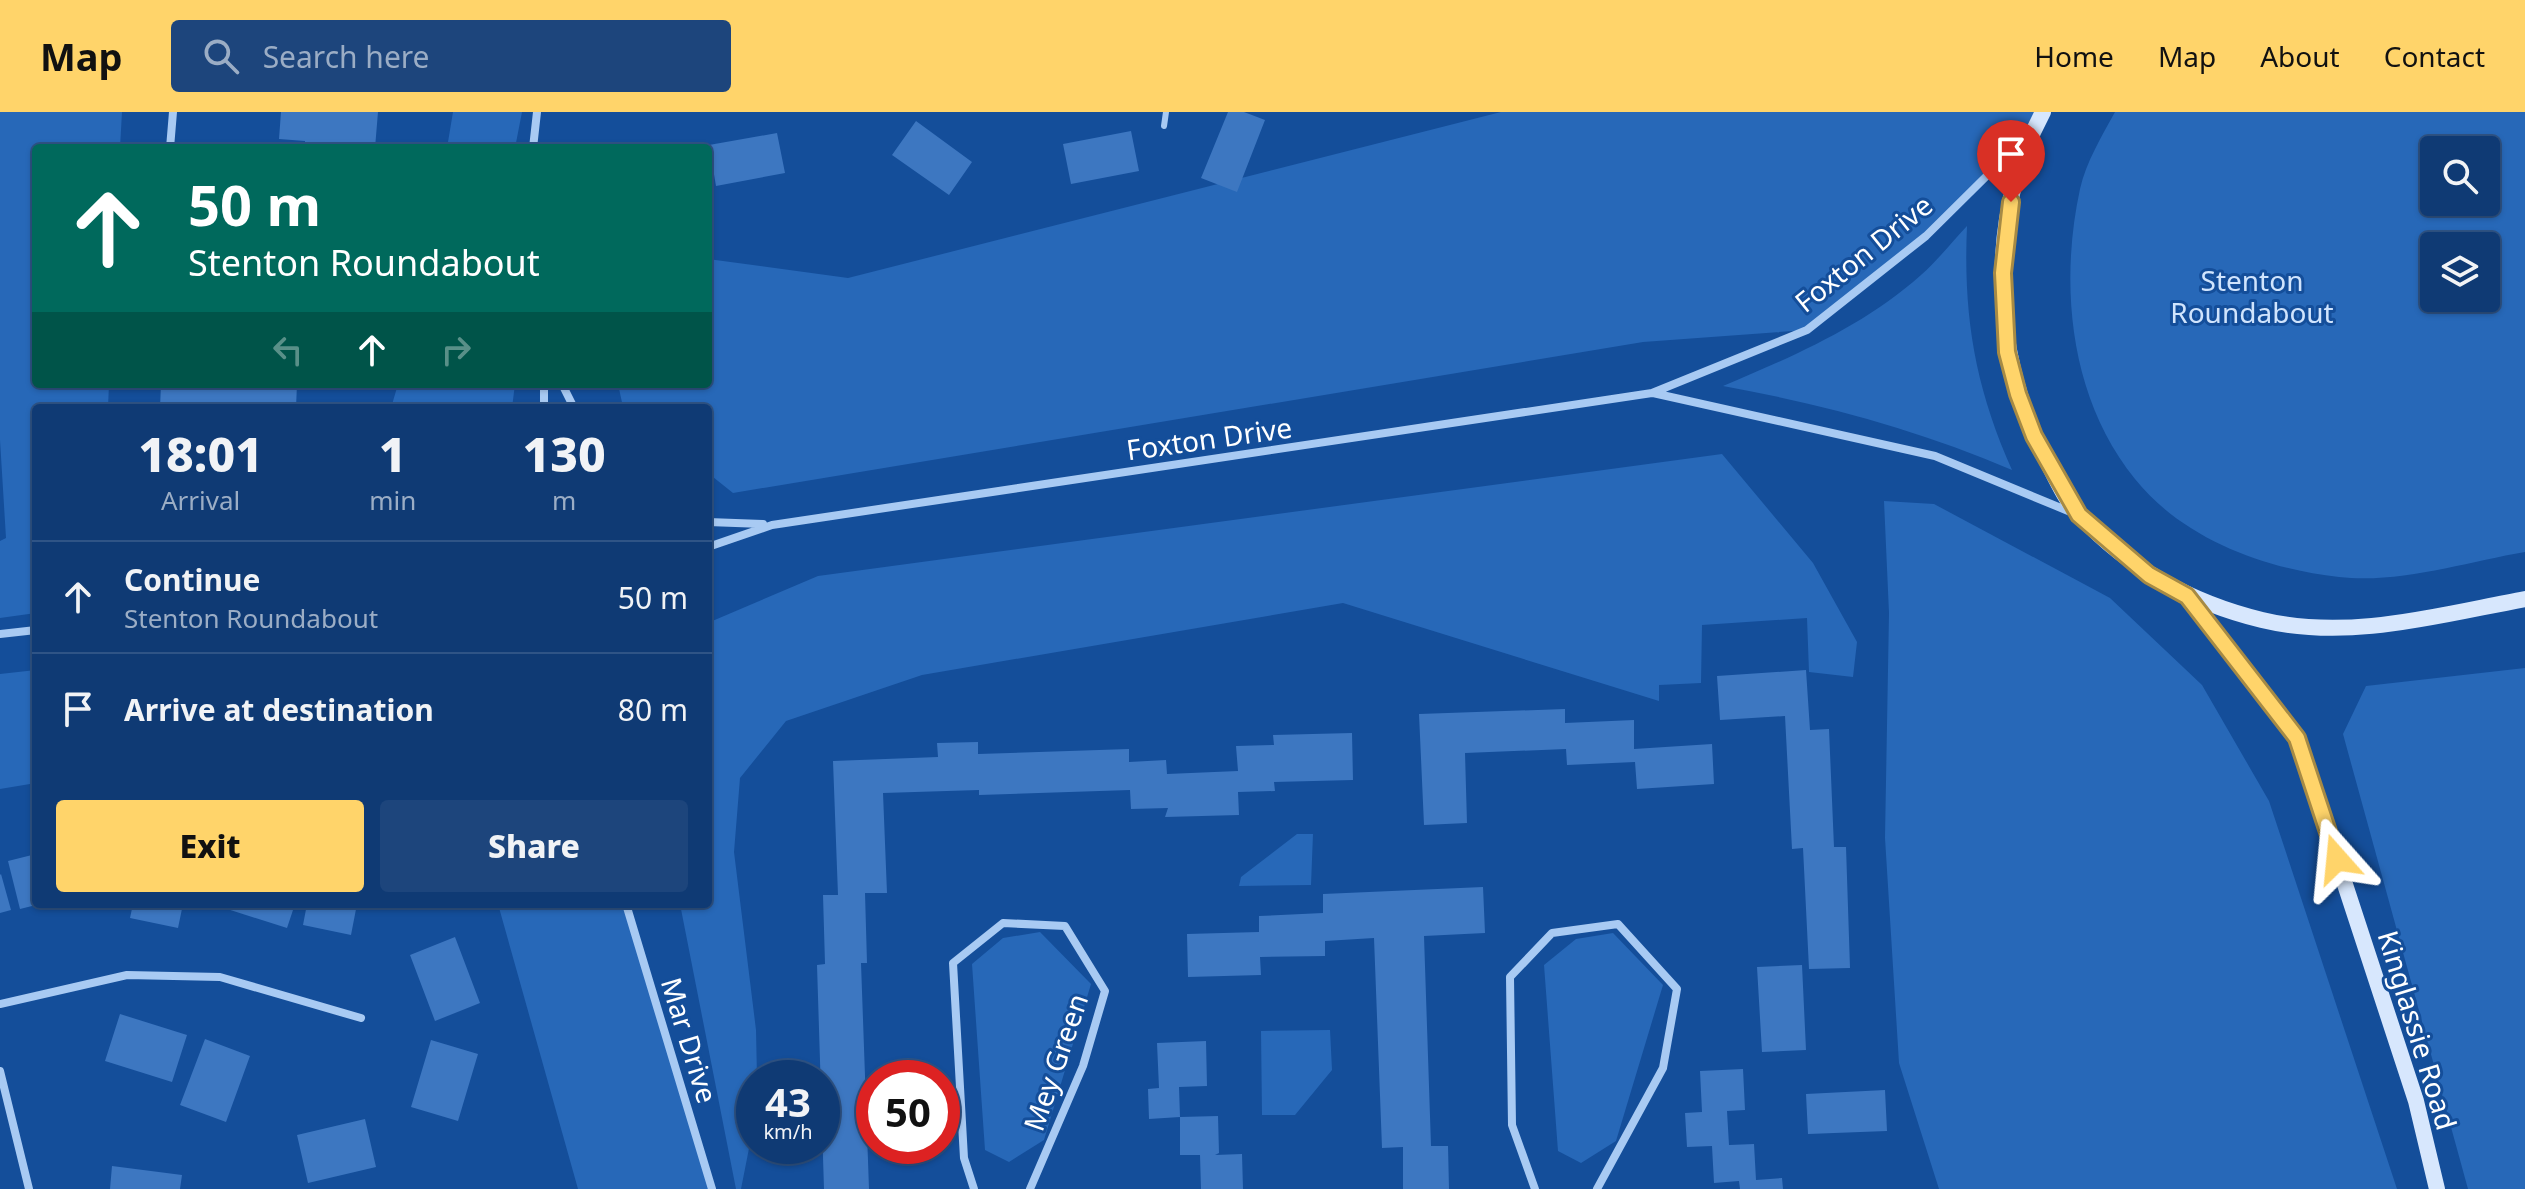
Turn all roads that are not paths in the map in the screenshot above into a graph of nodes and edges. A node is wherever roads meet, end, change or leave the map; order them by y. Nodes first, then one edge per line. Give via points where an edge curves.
1 (173, 112) edge
2 (537, 112) edge
3 (1166, 112) edge
4 (2043, 112) edge
5 (1164, 126) dead end
6 (2033, 130) junction
7 (170, 144) edge
8 (533, 144) edge
9 (1652, 393) junction
10 (2079, 515) junction
11 (712, 522) edge
12 (772, 525) junction
13 (712, 546) edge
14 (2187, 596) junction
15 (2525, 599) edge
16 (32, 630) edge
17 (0, 634) edge
18 (627, 908) edge
19 (0, 1004) edge
20 (361, 1018) dead end
21 (0, 1071) edge
22 (29, 1189) edge
23 (712, 1189) edge
24 (974, 1189) edge
25 (1030, 1189) edge
26 (1535, 1189) edge
27 (1597, 1189) edge
28 (2437, 1189) edge

1 - 7 street
2 - 8 street
3 - 5 lane
4 - 6 main road
6 - 9 street, Foxton Drive via 1926,236 1807,330
6 - 10 main road via 2015,176 2007,228 2007,352 2034,436
9 - 10 street, Foxton Drive via 1935,456
9 - 12 street, Foxton Drive
10 - 14 main road via 2149,575
11 - 12 street, Foxton Drive
12 - 13 street, Foxton Drive
14 - 15 main road via 2263,620 2316,629 2359,629
14 - 28 main road, Kinglassie Road via 2297,738 2416,1101
16 - 17 street
18 - 23 street, Mar Drive
19 - 20 street via 127,975 220,977
21 - 22 street
24 - 25 street, Mey Green via 964,1158 953,963 1003,923 1065,926 1105,991 1083,1066
26 - 27 street via 1512,1125 1510,977 1552,933 1618,924 1677,989 1663,1068

